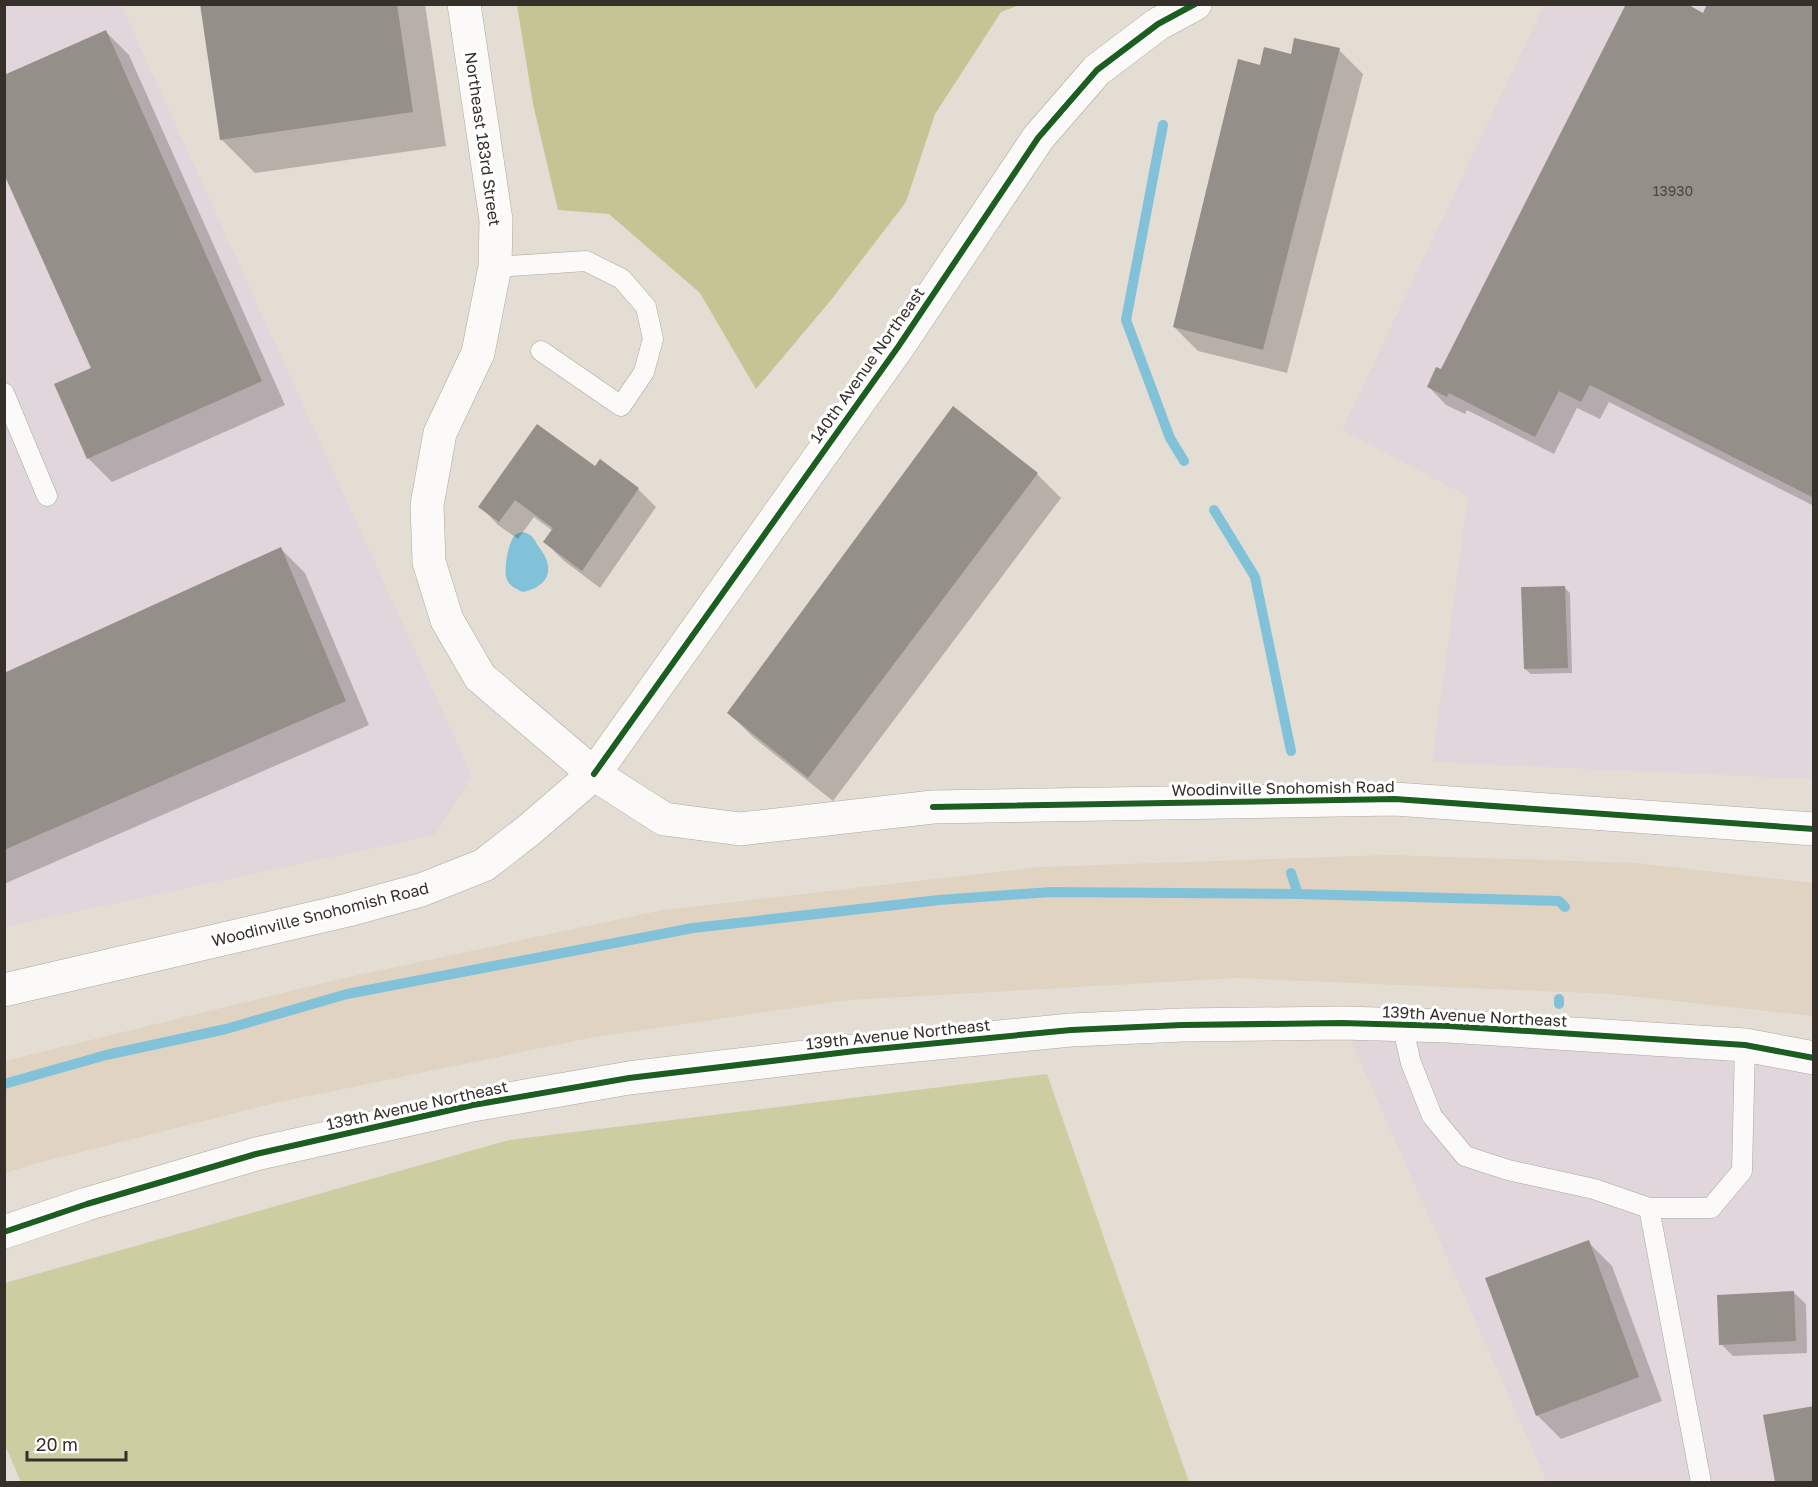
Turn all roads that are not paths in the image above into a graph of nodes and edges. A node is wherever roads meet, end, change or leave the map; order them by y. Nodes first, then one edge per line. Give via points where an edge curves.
1 (464, 4) edge
2 (1195, 4) edge
3 (495, 267) junction
4 (541, 351) dead end
5 (4, 393) edge
6 (48, 496) dead end
7 (594, 774) junction
8 (1814, 829) edge
9 (4, 990) edge
10 (1402, 1025) junction
11 (1745, 1045) junction
12 (1814, 1058) edge
13 (1649, 1208) junction
14 (4, 1232) edge
15 (1701, 1482) edge

1 - 3 main road, Northeast 183rd Street via 496,220
2 - 7 main road, 140th Avenue Northeast via 1158,24 1097,70 1038,138 898,347
3 - 4 lane via 586,261 622,279 646,307 653,339 644,372 621,406
3 - 7 main road, Northeast 183rd Street via 478,353 440,433 427,505 429,562 447,620 480,677
5 - 6 lane
7 - 8 main road, Woodinville Snohomish Road via 664,819 740,829 933,807 1395,799
7 - 9 main road, Woodinville Snohomish Road via 484,865 421,890
10 - 11 main road, 139th Avenue Northeast
10 - 13 lane via 1432,1116 1465,1156 1594,1189
10 - 14 main road, 139th Avenue Northeast via 1182,1025 1071,1030 629,1078 473,1105 256,1154
11 - 12 main road, 139th Avenue Northeast
11 - 13 lane via 1743,1171 1711,1208
13 - 15 lane

